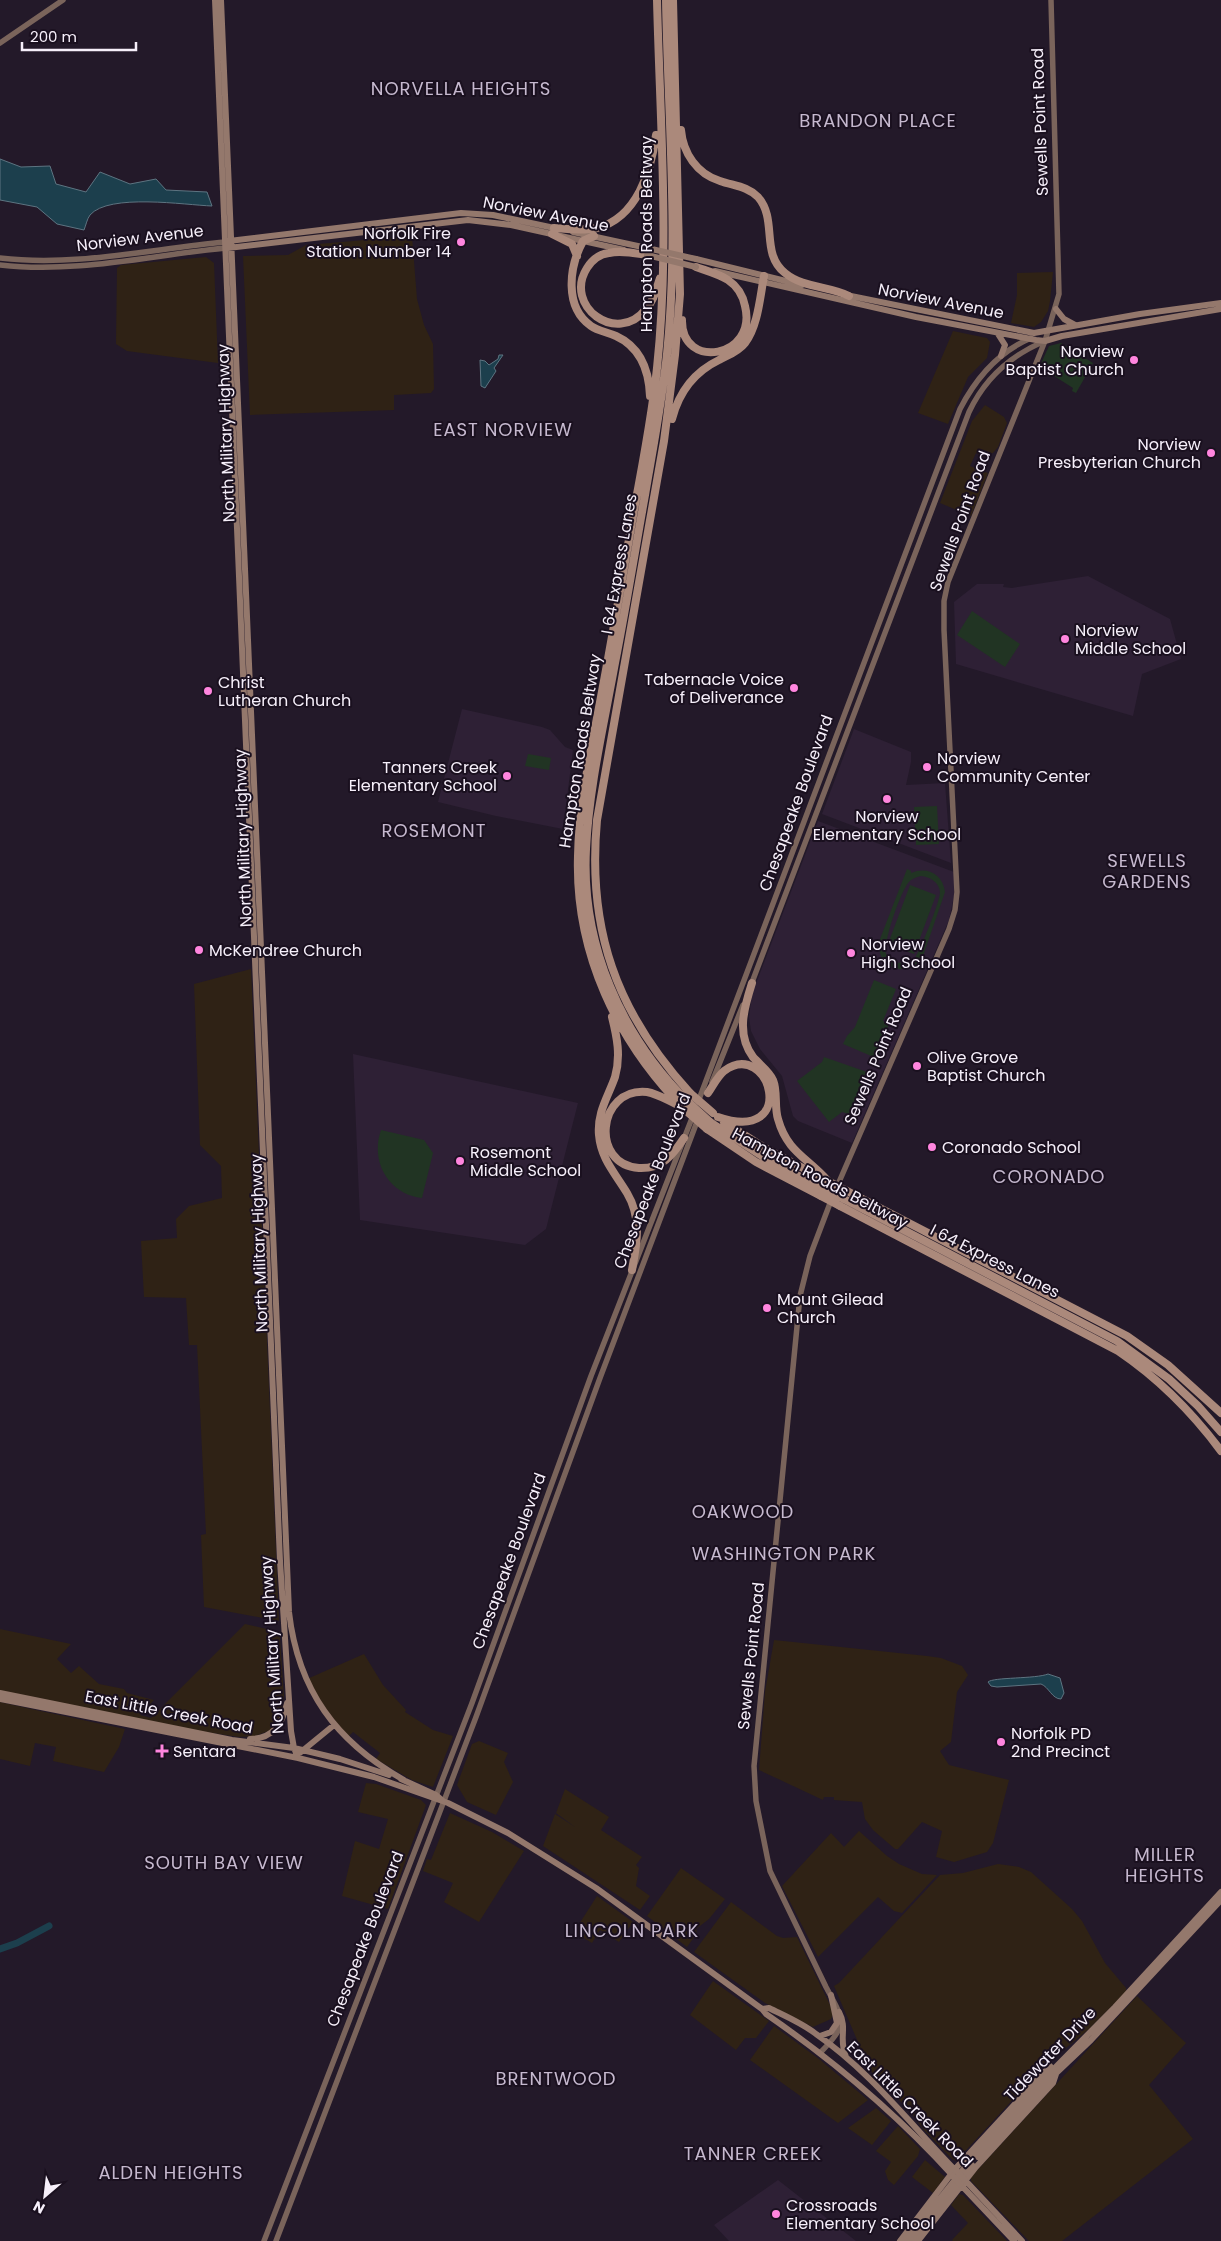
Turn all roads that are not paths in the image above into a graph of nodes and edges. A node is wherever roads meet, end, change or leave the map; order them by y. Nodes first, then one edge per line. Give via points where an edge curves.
1 (63, 0) edge
2 (215, 0) edge
3 (221, 0) edge
4 (657, 0) edge
5 (666, 0) edge
6 (673, 0) edge
7 (1050, 0) edge
8 (0, 44) edge
9 (660, 113) junction
10 (676, 114) junction
11 (553, 231) junction
12 (594, 236) junction
13 (583, 241) junction
14 (229, 245) junction
15 (647, 252) junction
16 (577, 257) junction
17 (0, 258) edge
18 (696, 263) junction
19 (0, 265) edge
20 (663, 269) junction
21 (764, 279) junction
22 (680, 296) junction
23 (849, 296) junction
24 (1221, 303) edge
25 (1056, 309) junction
26 (1221, 309) edge
27 (1075, 325) junction
28 (1049, 330) junction
29 (997, 333) junction
30 (1027, 339) junction
31 (1046, 341) junction
32 (1025, 350) junction
33 (1001, 356) junction
34 (1038, 361) junction
35 (960, 409) junction
36 (969, 412) junction
37 (651, 415) junction
38 (656, 486) junction
39 (752, 983) junction
40 (607, 1000) junction
41 (708, 1093) junction
42 (685, 1105) junction
43 (716, 1115) junction
44 (708, 1125) joint
45 (684, 1138) junction
46 (266, 1155) junction
47 (828, 1181) junction
48 (844, 1199) junction
49 (632, 1270) junction
50 (1221, 1412) edge
51 (1221, 1432) edge
52 (1221, 1451) edge
53 (289, 1692) junction
54 (0, 1693) edge
55 (0, 1699) edge
56 (322, 1708) junction
57 (334, 1725) junction
58 (322, 1734) junction
59 (232, 1740) junction
60 (294, 1748) junction
61 (302, 1750) junction
62 (298, 1758) junction
63 (404, 1780) junction
64 (435, 1797) junction
65 (444, 1802) junction
66 (1221, 1892) edge
67 (1221, 1900) edge
68 (831, 1995) junction
69 (762, 2009) junction
70 (839, 2012) junction
71 (820, 2036) junction
72 (829, 2044) junction
73 (1075, 2047) junction
74 (820, 2053) junction
75 (846, 2058) junction
76 (1057, 2073) junction
77 (954, 2173) junction
78 (963, 2182) junction
79 (1011, 2239) edge
80 (264, 2241) edge
81 (276, 2241) edge
82 (900, 2241) edge
83 (906, 2241) edge
84 (912, 2241) edge
85 (918, 2241) edge
86 (1022, 2241) edge

1 - 8 main road
2 - 14 main road, North Military Highway
3 - 14 main road, North Military Highway
4 - 9 highway, Hampton Roads Beltway
5 - 42 highway, I 64 Express Lanes via 672,272 667,356 658,425 591,802 586,872 593,931 614,998 645,1052
6 - 10 highway, Hampton Roads Beltway
7 - 25 main road, Sewells Point Road via 1059,284
9 - 11 highway via 649,170 635,199 622,214 612,222 593,228
9 - 20 highway, Hampton Roads Beltway
10 - 22 highway, Hampton Roads Beltway
10 - 23 highway via 683,143 694,163 717,180 748,190 762,203 768,216 771,250 780,268 796,280 839,290
11 - 12 main road, Norview Avenue
11 - 13 main road, Norview Avenue
11 - 14 main road, Norview Avenue via 493,215 461,214
11 - 16 highway via 572,244
12 - 13 highway
12 - 15 main road, Norview Avenue
13 - 15 main road, Norview Avenue
13 - 16 highway
14 - 17 main road, Norview Avenue via 79,260
14 - 19 main road, Norview Avenue via 73,267
14 - 46 main road, North Military Highway
15 - 18 main road, Norview Avenue, bridge
15 - 20 highway via 609,253 590,264 582,280 581,291 584,303 595,316 616,324 638,318 652,300
16 - 37 highway via 571,288 576,308 588,324 624,341 640,358 648,374
18 - 21 main road, Norview Avenue
18 - 22 highway via 726,278 741,294 747,317 739,340 718,353 694,347 683,330
20 - 37 highway, Hampton Roads Beltway via 661,331
21 - 23 main road, Norview Avenue
21 - 29 main road, Norview Avenue via 916,317
21 - 38 highway via 754,324 744,343 734,353 703,370 680,396
22 - 38 highway, Hampton Roads Beltway via 672,386
23 - 28 main road, Norview Avenue via 1027,332
24 - 27 main road, Chesapeake Boulevard
25 - 27 main road
25 - 28 main road, Sewells Point Road
26 - 31 main road, Chesapeake Boulevard
27 - 28 main road, Chesapeake Boulevard
28 - 30 main road, Chesapeake Boulevard
28 - 31 main road, Sewells Point Road
29 - 30 main road, Norview Avenue
29 - 33 main road via 1005,345
30 - 31 main road, Norview Avenue
30 - 33 main road, Chesapeake Boulevard
31 - 32 main road, Chesapeake Boulevard
31 - 34 main road, Sewells Point Road
32 - 34 main road
32 - 36 main road, Chesapeake Boulevard via 990,379
33 - 35 main road, Chesapeake Boulevard via 979,378
34 - 68 main road, Sewells Point Road via 946,592 944,630 957,888 955,910 824,1217 806,1266 800,1296 754,1776 770,1869
35 - 36 main road
35 - 45 main road, Chesapeake Boulevard
36 - 39 main road, Chesapeake Boulevard
37 - 40 highway, Hampton Roads Beltway via 579,837 579,886 584,926 594,967
38 - 43 highway, Hampton Roads Beltway, bridge via 600,803 595,881 606,949 620,990 652,1047 690,1093
39 - 41 main road, Chesapeake Boulevard
39 - 47 highway via 742,1021 746,1042 752,1055 773,1080 776,1114 787,1139 800,1156
40 - 42 highway, Hampton Roads Beltway via 638,1056 655,1078
40 - 49 highway via 617,1036 618,1058 603,1104 599,1133 605,1159 627,1193 636,1217 638,1242
41 - 43 highway via 722,1073 739,1066 759,1072 769,1085 769,1103 756,1119 743,1123
41 - 65 main road, Chesapeake Boulevard
42 - 44 highway, Hampton Roads Beltway, bridge
42 - 45 highway via 650,1093 632,1094 612,1108 605,1134 618,1159 641,1168 653,1167 667,1160
43 - 47 highway, Hampton Roads Beltway via 765,1148
44 - 48 highway, I 64 Express Lanes, bridge via 822,1192
45 - 49 main road, Chesapeake Boulevard
46 - 53 main road, North Military Highway via 281,1581
46 - 56 main road, North Military Highway via 289,1612 292,1639 301,1666
47 - 48 highway, Hampton Roads Beltway, bridge
48 - 50 highway, Hampton Roads Beltway via 1127,1336 1168,1365
48 - 51 highway, I 64 Express Lanes via 1117,1341 1169,1379
48 - 52 highway, Hampton Roads Beltway via 1118,1351 1173,1396
49 - 64 main road, Chesapeake Boulevard
53 - 59 main road via 284,1717 276,1729 257,1739
53 - 60 main road, North Military Highway
54 - 59 main road, East Little Creek Road
55 - 62 main road, East Little Creek Road
56 - 57 main road, North Military Highway
56 - 58 main road via 326,1722
57 - 58 main road
57 - 63 main road, North Military Highway via 364,1754
58 - 61 main road
59 - 60 main road, East Little Creek Road
60 - 61 main road, East Little Creek Road
60 - 62 main road, North Military Highway
61 - 62 main road
61 - 63 main road, East Little Creek Road
62 - 64 main road, East Little Creek Road via 374,1777
63 - 64 main road, East Little Creek Road
64 - 65 main road, East Little Creek Road
64 - 80 main road, Chesapeake Boulevard
65 - 69 main road, East Little Creek Road via 500,1829 583,1880
65 - 81 main road, Chesapeake Boulevard
66 - 73 main road, Tidewater Drive
67 - 76 main road, Tidewater Drive
68 - 70 main road, Sewells Point Road
68 - 71 main road via 837,2023 831,2032
69 - 71 main road, East Little Creek Road via 769,2008
69 - 74 main road, East Little Creek Road
70 - 72 main road via 839,2031
70 - 75 main road via 844,2027 841,2042
71 - 72 main road, East Little Creek Road
72 - 74 main road
72 - 75 main road, East Little Creek Road
73 - 77 main road via 1044,2071
73 - 83 main road, Tidewater Drive via 981,2147
74 - 77 main road, East Little Creek Road via 871,2094
75 - 77 main road, East Little Creek Road via 876,2085
76 - 78 main road via 1053,2083
76 - 84 main road, Tidewater Drive via 980,2154
77 - 78 main road, East Little Creek Road, bridge
77 - 82 main road
78 - 79 main road, East Little Creek Road
78 - 85 main road
78 - 86 main road, East Little Creek Road

